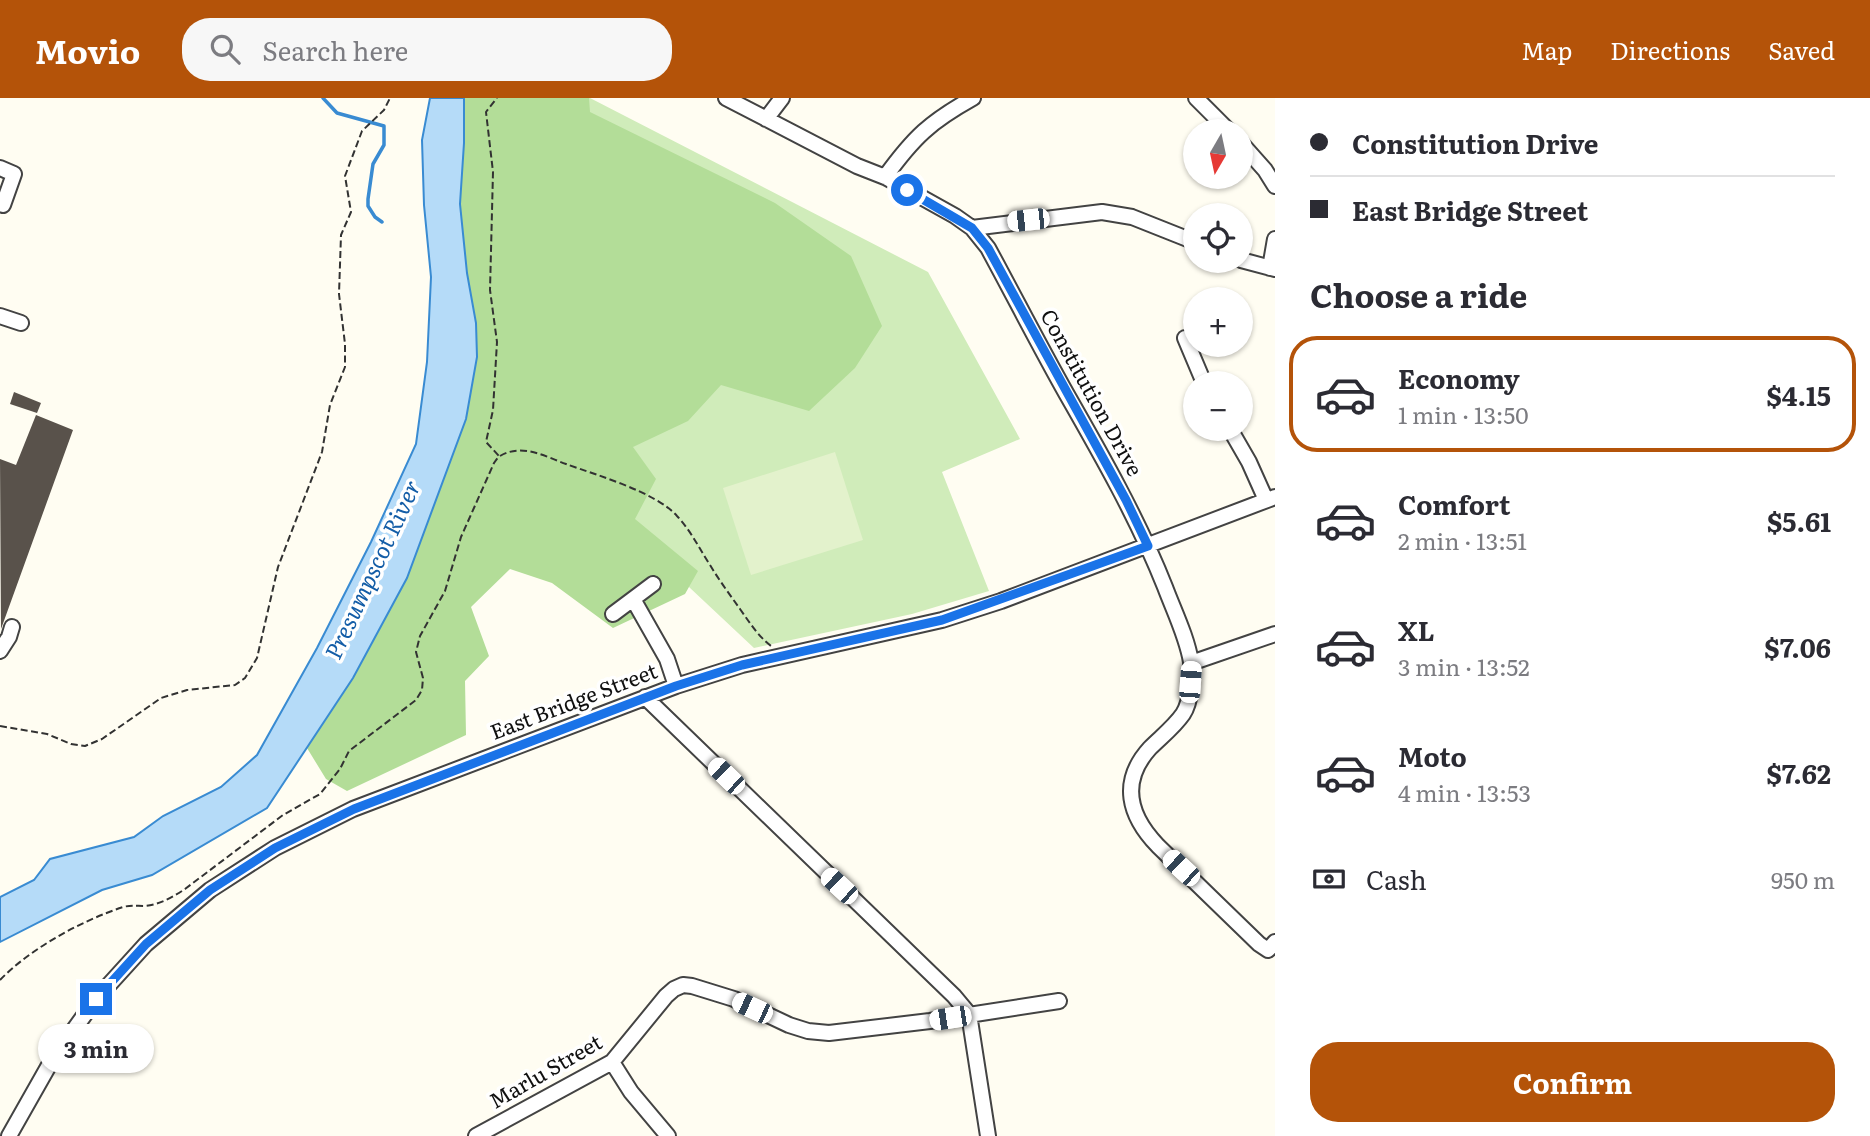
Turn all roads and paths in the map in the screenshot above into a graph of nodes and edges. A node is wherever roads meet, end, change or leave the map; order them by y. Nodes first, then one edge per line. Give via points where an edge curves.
1 (390, 98) edge
2 (497, 98) edge
3 (726, 98) edge
4 (782, 98) edge
5 (973, 98) edge
6 (1196, 98) edge
7 (766, 119) junction
8 (1217, 119) edge
9 (1253, 156) edge
10 (0, 168) edge
11 (886, 177) junction
12 (1275, 186) edge
13 (0, 203) edge
14 (972, 228) junction
15 (1183, 237) edge
16 (1275, 239) edge
17 (1253, 263) edge
18 (1273, 268) edge
19 (0, 316) edge
20 (20, 323) dead end
21 (1237, 441) edge
22 (499, 456) junction
23 (1271, 498) edge
24 (1148, 546) junction
25 (653, 584) dead end
26 (633, 599) junction
27 (613, 614) dead end
28 (12, 627) dead end
29 (1275, 634) edge
30 (0, 651) edge
31 (789, 654) junction
32 (1191, 663) junction
33 (676, 686) junction
34 (645, 697) junction
35 (0, 726) edge
36 (1271, 946) edge
37 (0, 980) edge
38 (1059, 1001) dead end
39 (969, 1014) junction
40 (612, 1062) junction
41 (9, 1136) edge
42 (476, 1136) edge
43 (668, 1136) edge
44 (988, 1136) edge

1 - 35 path via 365,128 345,176 351,212 341,235 339,295 345,367 330,405 323,452 278,567 257,658 245,678 235,685 161,698 85,746
2 - 22 path via 486,112 493,172 490,290 496,342 493,410 486,442
3 - 7 street, Constitution Drive
4 - 7 street
5 - 11 street via 932,122
6 - 8 street
7 - 11 street, Constitution Drive
9 - 12 street
10 - 13 street via 14,174 3,205
11 - 14 street, Constitution Drive
14 - 15 street via 1102,212 1132,217
14 - 24 street, Constitution Drive via 988,248
16 - 18 street
17 - 18 street
19 - 20 street
21 - 23 street
22 - 31 path via 521,449 541,454 617,482 666,507 692,535 759,636
22 - 37 path via 461,537 445,591 420,636 416,652 423,678 416,700 349,751 320,794 283,815 185,889 169,899 121,908 52,939
23 - 24 street, East Bridge Street
24 - 31 street, East Bridge Street via 942,620
24 - 32 street, Constitution Drive
25 - 26 street
26 - 27 street
26 - 33 street via 667,659
28 - 30 street
29 - 32 street
31 - 33 street, East Bridge Street
32 - 36 street, Constitution Drive via 1189,701 1136,768 1133,807 1143,830 1240,927
33 - 34 street, East Bridge Street
34 - 39 street
34 - 41 street, East Bridge Street via 354,809 275,848 210,890 146,944 96,999 51,1060
38 - 39 street, Marlu Street
39 - 40 street, Marlu Street via 849,1031 808,1031 709,990 683,985 666,996
39 - 44 street
40 - 42 street, Marlu Street
40 - 43 street

